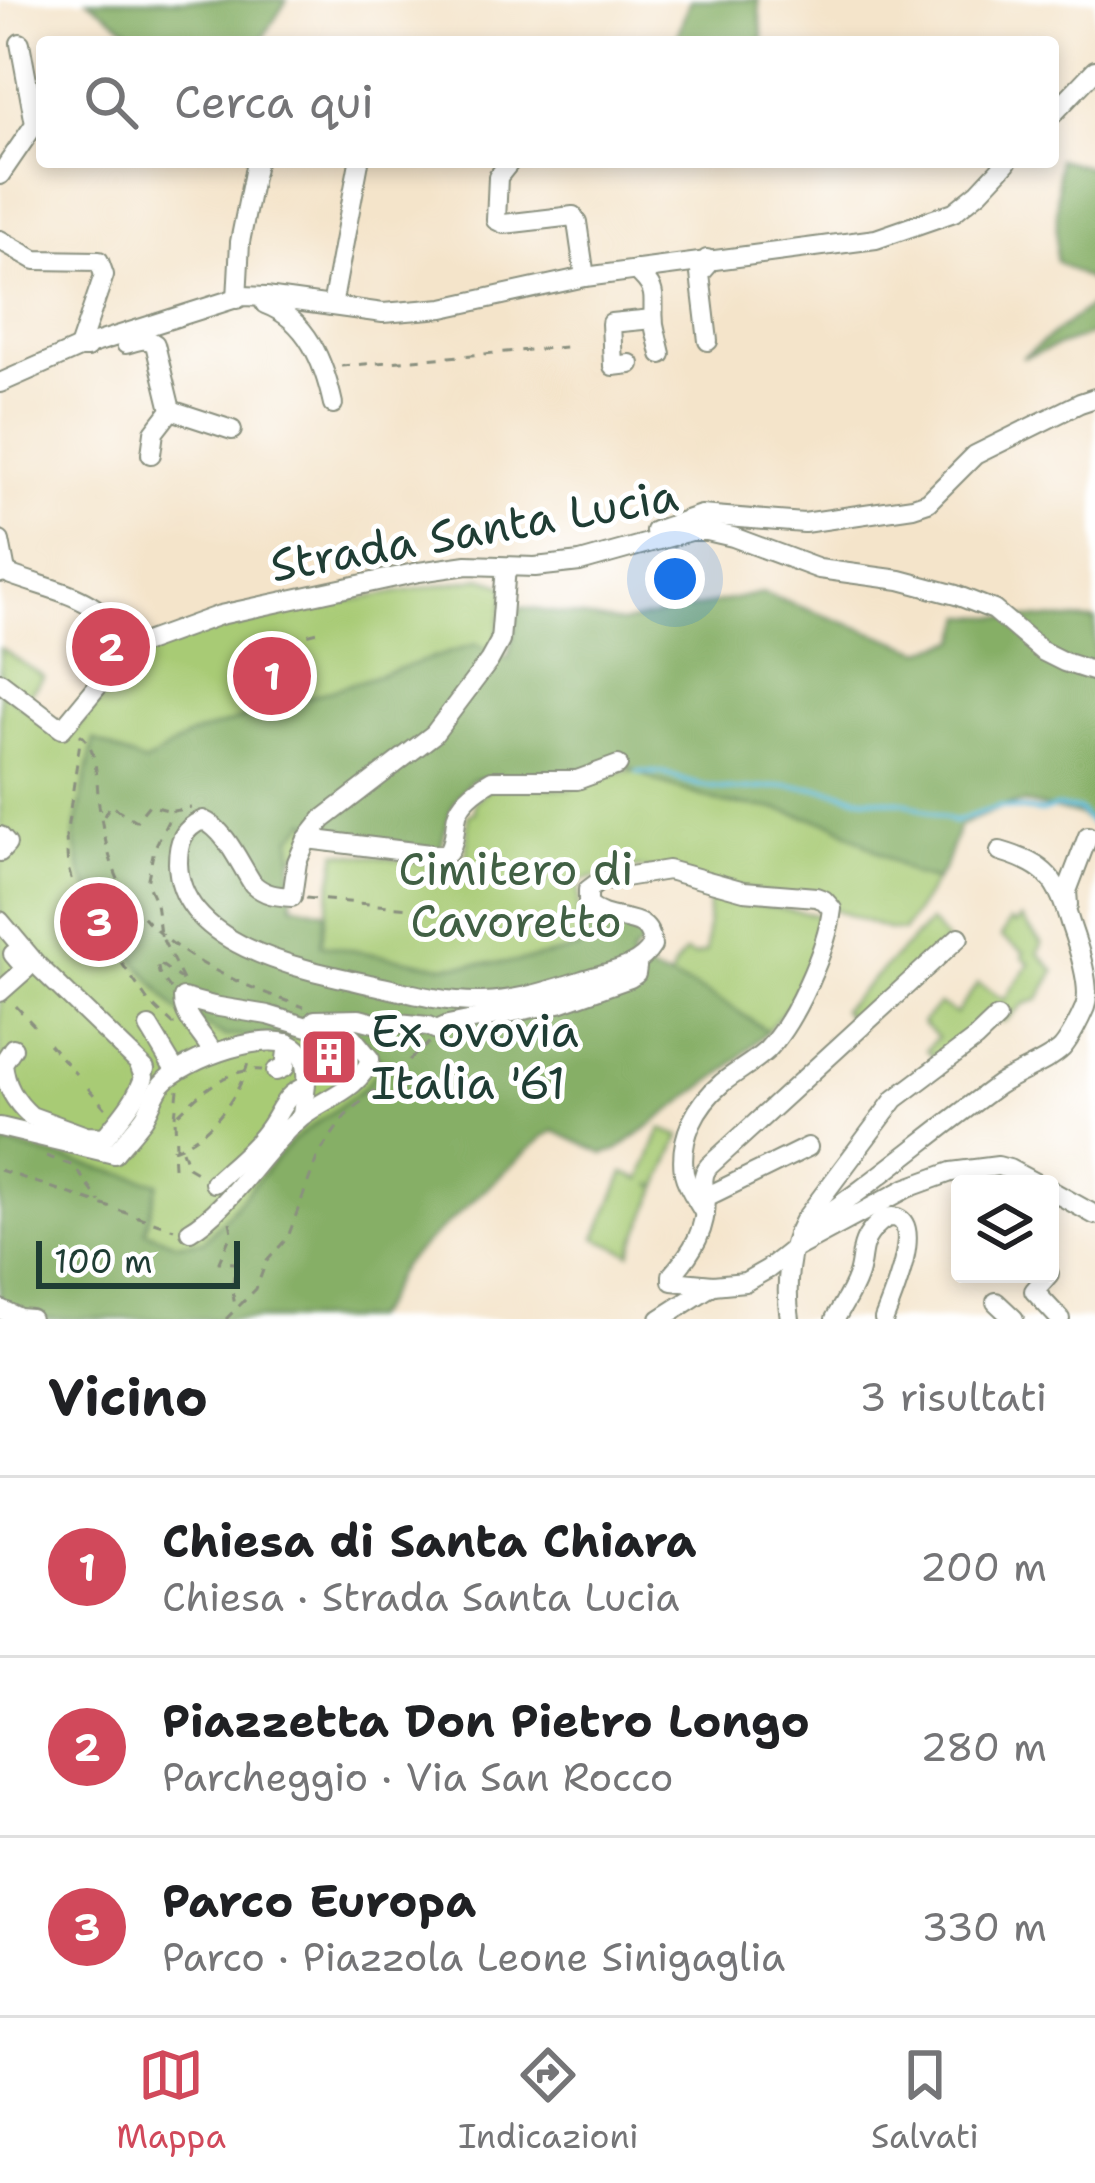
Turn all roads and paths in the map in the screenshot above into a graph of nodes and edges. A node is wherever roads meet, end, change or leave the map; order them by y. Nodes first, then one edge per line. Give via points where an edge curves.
1 (20, 43) dead end
2 (1095, 70) edge
3 (1059, 108) edge
4 (255, 168) edge
5 (358, 168) edge
6 (505, 168) edge
7 (1001, 168) edge
8 (0, 175) edge
9 (0, 240) edge
10 (707, 259) junction
11 (636, 270) junction
12 (585, 277) junction
13 (240, 298) junction
14 (332, 306) junction
15 (653, 319) junction
16 (709, 341) dead end
17 (566, 347) dead end
18 (79, 348) junction
19 (661, 354) dead end
20 (630, 364) dead end
21 (324, 367) junction
22 (0, 383) edge
23 (1095, 398) edge
24 (333, 404) dead end
25 (171, 410) junction
26 (232, 430) dead end
27 (151, 454) dead end
28 (0, 541) edge
29 (608, 554) junction
30 (506, 567) junction
31 (2, 571) edge
32 (318, 632) dead end
33 (129, 648) junction
34 (1095, 672) edge
35 (0, 682) edge
36 (230, 692) dead end
37 (618, 765) dead end
38 (172, 811) dead end
39 (102, 822) junction
40 (0, 836) edge
41 (1088, 836) dead end
42 (307, 839) junction
43 (1000, 850) dead end
44 (0, 852) edge
45 (641, 874) junction
46 (292, 897) junction
47 (156, 903) dead end
48 (830, 911) junction
49 (450, 912) dead end
50 (1068, 916) junction
51 (0, 921) edge
52 (160, 934) junction
53 (959, 937) dead end
54 (0, 939) edge
55 (0, 956) edge
56 (637, 962) junction
57 (16, 983) edge
58 (167, 985) dead end
59 (320, 1010) dead end
60 (997, 1018) dead end
61 (294, 1022) junction
62 (149, 1027) dead end
63 (178, 1030) dead end
64 (437, 1030) junction
65 (40, 1032) dead end
66 (49, 1043) dead end
67 (288, 1043) junction
68 (252, 1044) junction
69 (14, 1048) dead end
70 (208, 1054) junction
71 (139, 1064) junction
72 (247, 1069) junction
73 (276, 1071) joint
74 (76, 1074) dead end
75 (169, 1078) junction
76 (305, 1087) junction
77 (88, 1088) dead end
78 (177, 1105) dead end
79 (302, 1115) junction
80 (113, 1116) junction
81 (175, 1117) junction
82 (0, 1127) edge
83 (808, 1147) dead end
84 (178, 1148) junction
85 (44, 1154) dead end
86 (174, 1167) dead end
87 (0, 1170) edge
88 (1012, 1175) edge
89 (217, 1180) joint
90 (1059, 1195) edge
91 (102, 1205) junction
92 (706, 1206) junction
93 (1095, 1215) edge
94 (229, 1218) dead end
95 (190, 1231) joint
96 (795, 1242) junction
97 (1041, 1283) edge
98 (720, 1284) junction
99 (996, 1302) dead end
100 (236, 1307) junction
101 (0, 1309) edge
102 (32, 1319) edge
103 (226, 1319) edge
104 (660, 1319) edge
105 (695, 1319) edge
106 (790, 1319) edge
107 (835, 1319) edge
108 (884, 1319) edge
109 (1014, 1319) edge
110 (1060, 1319) edge

1 - 8 street via 35,124
2 - 3 street
4 - 13 street via 240,242
5 - 14 street
6 - 12 street via 496,220 573,216
7 - 10 street via 954,212 876,239
9 - 18 street via 35,260 104,267
10 - 11 street
10 - 16 street via 700,274
11 - 12 street
11 - 15 street via 651,285
12 - 14 street via 442,308 383,313
13 - 14 street
13 - 18 street
13 - 21 street via 291,316
15 - 19 street
15 - 20 street via 611,323 613,366
17 - 21 path
18 - 22 street
18 - 25 street via 151,340
21 - 24 street
23 - 29 street via 975,455 913,507 804,523 701,515
25 - 26 street
25 - 27 street via 154,432
28 - 31 street
29 - 30 street, Strada Santa Lucia
29 - 34 street, Strada Santa Lucia via 691,531 734,537 819,568 975,602 1042,651
30 - 33 street, Strada Santa Lucia via 435,569 286,600
30 - 42 street via 500,641 469,690 434,734
31 - 33 street via 95,605
32 - 36 path via 241,657
33 - 35 street via 62,728
37 - 42 street via 578,780 485,783 458,809 448,853
38 - 39 path via 149,806 136,821 110,805
39 - 52 path via 129,899
39 - 63 path via 89,742 81,735 66,837 74,889 148,1001
40 - 44 street via 8,844
41 - 50 street via 1067,891
42 - 46 street
43 - 50 street via 1046,872
45 - 48 street
45 - 48 street via 668,870 744,890 816,897
45 - 56 street via 600,881 588,895 602,916 649,930 652,946
46 - 49 path
46 - 56 street via 253,884 210,822 194,824 180,839 178,870 198,911 242,946 297,967 477,1002 534,994
47 - 52 path
48 - 92 street via 806,988 780,1035 691,1121 685,1175
50 - 96 street via 1086,1001 1059,1051 999,1084
51 - 57 street
52 - 58 path via 183,980 158,962
52 - 59 path via 219,972
53 - 92 street via 704,1172
54 - 57 street
55 - 57 street
56 - 64 street via 630,978 559,1003
57 - 65 path
57 - 71 street via 68,1005
60 - 96 street via 890,1104
61 - 64 street via 359,1018
61 - 70 street via 183,998
61 - 79 street via 352,1036 370,1059 352,1084
62 - 75 street
64 - 100 path via 345,1116 319,1155 288,1237
66 - 74 path
67 - 68 street
67 - 73 street via 285,1066
67 - 76 street via 306,1062
68 - 70 street
68 - 72 path
69 - 80 street via 2,1063 4,1079 32,1116 105,1137
70 - 75 street
71 - 75 street
71 - 80 street via 141,1087
72 - 73 path
72 - 81 path
72 - 84 path via 230,1102
75 - 82 street via 113,1154
76 - 79 street
76 - 89 street
77 - 80 path
78 - 81 path
79 - 95 street
81 - 84 path
83 - 92 street
84 - 86 path
84 - 89 path via 194,1173 217,1170
85 - 91 path via 74,1166
87 - 91 path
88 - 96 street via 998,1166 930,1178
90 - 93 street
91 - 95 path
92 - 98 street via 697,1244 671,1278
94 - 100 path via 232,1232 219,1262 236,1263
96 - 98 street via 758,1276
96 - 106 street
97 - 110 street via 1034,1291
98 - 104 street
98 - 105 street via 694,1309
99 - 109 street
100 - 103 path
101 - 102 street
107 - 108 street via 859,1275 869,1233 888,1217 907,1232

